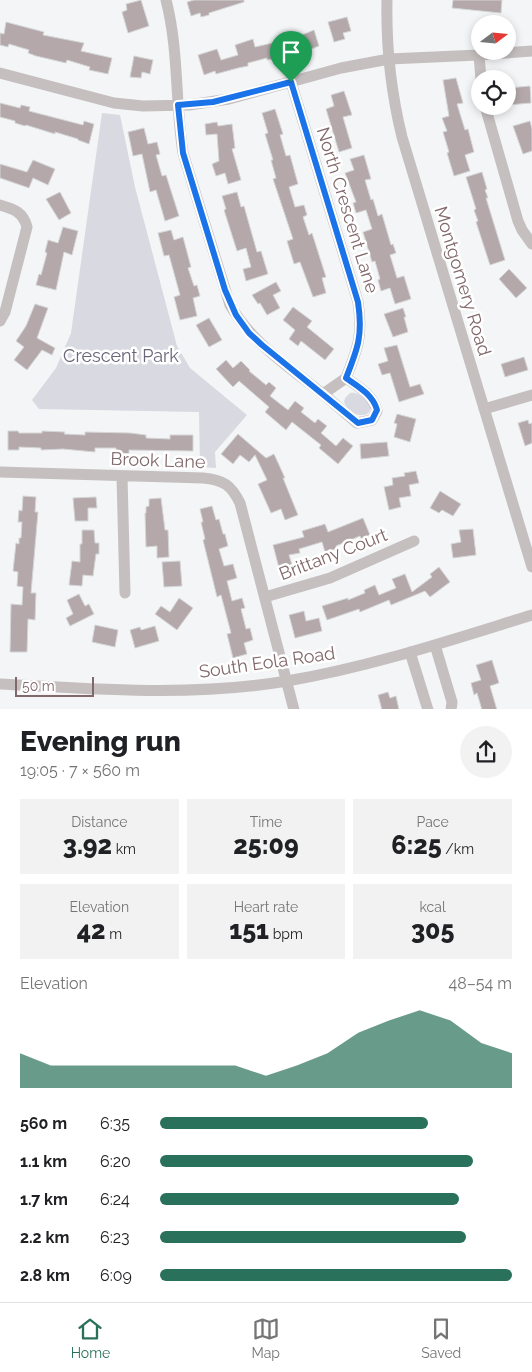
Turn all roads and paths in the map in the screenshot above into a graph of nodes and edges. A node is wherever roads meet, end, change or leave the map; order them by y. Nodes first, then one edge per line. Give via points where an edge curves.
1 (166, 0) edge
2 (387, 0) edge
3 (532, 51) edge
4 (516, 53) edge
5 (471, 56) edge
6 (389, 60) junction
7 (0, 73) edge
8 (291, 82) junction
9 (178, 105) junction
10 (488, 115) edge
11 (0, 205) edge
12 (532, 244) edge
13 (0, 322) edge
14 (346, 378) junction
15 (323, 394) junction
16 (532, 395) edge
17 (484, 409) junction
18 (0, 472) edge
19 (122, 476) junction
20 (414, 541) dead end
21 (532, 567) edge
22 (125, 593) dead end
23 (265, 597) junction
24 (532, 615) edge
25 (435, 645) junction
26 (410, 652) junction
27 (286, 681) junction
28 (0, 684) edge
29 (294, 709) edge
30 (428, 709) edge
31 (451, 709) edge

1 - 9 street via 172,24
2 - 6 street, Montgomery Road
3 - 4 street
5 - 6 street
6 - 8 street via 341,68
6 - 17 street, Montgomery Road via 402,137
7 - 9 street via 114,102 143,106
8 - 9 street via 213,102
8 - 14 street, North Crescent Lane via 358,302 360,341
9 - 15 street via 183,153 230,305 262,345
10 - 12 street via 518,221
11 - 13 street via 17,210 27,227
14 - 15 street
14 - 15 street via 375,402 377,410 372,420 358,423
16 - 17 street
17 - 21 street, Montgomery Road
18 - 19 street, Brook Lane
19 - 22 street
19 - 23 street, Brook Lane via 216,479 230,487 240,503
20 - 23 street, Brittany Court via 330,578
23 - 27 street, Brook Lane
24 - 25 street, South Eola Road
25 - 26 street, South Eola Road
25 - 31 street via 452,702
26 - 27 street, South Eola Road
26 - 30 street
27 - 28 street, South Eola Road via 157,691
27 - 29 street, Brook Lane

